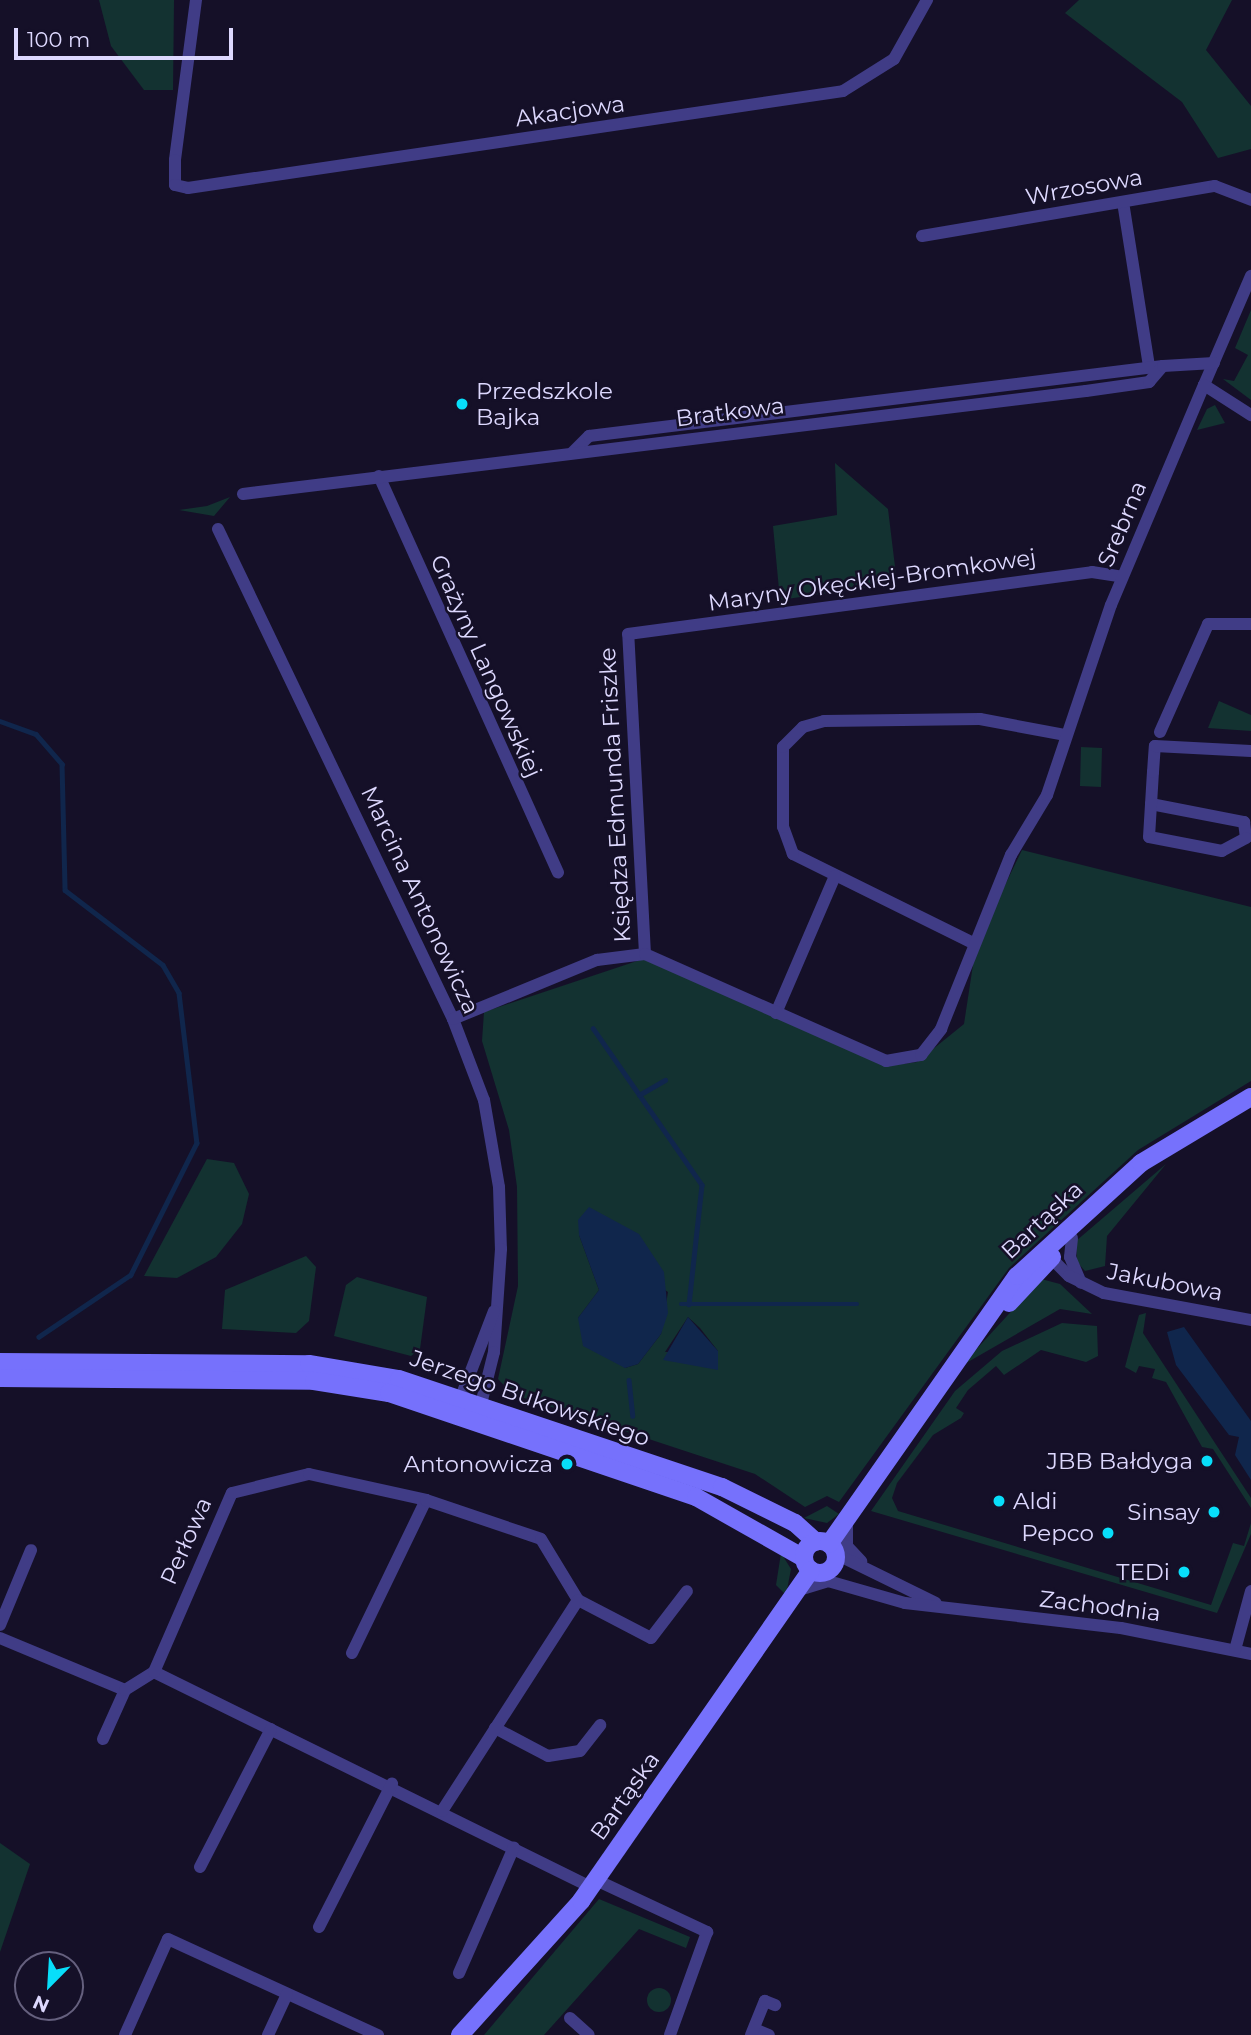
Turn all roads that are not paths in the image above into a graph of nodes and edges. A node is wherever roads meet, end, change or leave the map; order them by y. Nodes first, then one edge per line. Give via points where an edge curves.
1 (196, 0) edge
2 (927, 0) edge
3 (1251, 200) edge
4 (1123, 202) junction
5 (922, 236) dead end
6 (1251, 276) edge
7 (1214, 363) junction
8 (1149, 366) junction
9 (1163, 366) junction
10 (1204, 385) junction
11 (1251, 415) edge
12 (573, 452) junction
13 (379, 476) junction
14 (243, 494) dead end
15 (218, 529) dead end
16 (1122, 578) junction
17 (1251, 624) edge
18 (628, 634) joint
19 (1160, 732) dead end
20 (1065, 735) junction
21 (1251, 751) edge
22 (1151, 804) junction
23 (558, 873) dead end
24 (835, 876) junction
25 (973, 943) junction
26 (645, 954) junction
27 (776, 1013) junction
28 (453, 1019) junction
29 (887, 1061) joint
30 (1251, 1097) edge
31 (1184, 1137) junction
32 (1072, 1238) junction
33 (1047, 1254) junction
34 (1081, 1283) junction
35 (494, 1311) junction
36 (1251, 1320) edge
37 (0, 1362) edge
38 (0, 1378) edge
39 (461, 1397) junction
40 (481, 1404) junction
41 (465, 1416) junction
42 (426, 1500) junction
43 (847, 1518) junction
44 (794, 1524) junction
45 (782, 1542) junction
46 (827, 1547) junction
47 (31, 1550) dead end
48 (813, 1567) junction
49 (866, 1567) junction
50 (855, 1587) junction
51 (687, 1591) dead end
52 (796, 1591) junction
53 (1251, 1591) edge
54 (578, 1600) junction
55 (942, 1606) junction
56 (1248, 1609) edge
57 (0, 1625) edge
58 (0, 1638) edge
59 (1235, 1650) junction
60 (352, 1653) dead end
61 (1251, 1654) edge
62 (154, 1672) junction
63 (125, 1690) junction
64 (600, 1725) dead end
65 (495, 1728) junction
66 (271, 1729) junction
67 (103, 1739) dead end
68 (392, 1784) junction
69 (442, 1811) junction
70 (514, 1847) junction
71 (200, 1867) dead end
72 (594, 1884) junction
73 (318, 1927) dead end
74 (459, 1973) dead end
75 (287, 1994) junction
76 (775, 2005) dead end
77 (570, 2018) dead end
78 (752, 2032) edge
79 (125, 2035) edge
80 (268, 2035) edge
81 (377, 2035) edge
82 (460, 2035) edge
83 (589, 2035) edge
84 (670, 2035) edge
85 (769, 2035) edge

1 - 2 street, Akacjowa via 175,185 188,188 843,91 894,60
3 - 4 street, Wrzosowa via 1215,186
4 - 5 street, Wrzosowa
4 - 8 street
6 - 7 street, Srebrna
7 - 9 street, Bratkowa
7 - 10 street, Srebrna
8 - 9 street
8 - 12 street via 589,436
9 - 12 street, Bratkowa via 1149,382
10 - 11 street
10 - 16 street, Srebrna
12 - 13 street, Bratkowa
13 - 14 street, Bratkowa
13 - 23 street, Grażyny Langowskiej
15 - 28 street, Marcina Antonowicza
16 - 18 street, Maryny Okęckiej-Bromkowej via 1092,572
16 - 20 street, Srebrna
17 - 19 street via 1208,624
18 - 26 street, Księdza Edmunda Friszke
20 - 24 street via 980,719 824,721 803,727 783,747 783,827 793,854
20 - 25 street, Srebrna via 1047,795 1011,855
21 - 22 street via 1155,746
22 - 22 street via 1149,837 1222,851 1245,838 1244,822
24 - 25 street
24 - 27 street
25 - 29 street, Srebrna via 935,1041 913,1058
26 - 27 street, Księdza Edmunda Friszke
26 - 28 street, Księdza Edmunda Friszke via 597,960
27 - 29 street, Księdza Edmunda Friszke
28 - 35 street, Marcina Antonowicza via 484,1100 499,1187
30 - 31 street, Bartąska
31 - 32 street, Bartąska
31 - 33 street, Bartąska via 1142,1163
32 - 33 street, Bartąska
32 - 34 street via 1070,1257
33 - 34 street, Jakubowa
33 - 43 street, Bartąska via 955,1360
34 - 36 street, Jakubowa
35 - 39 street, Marcina Antonowicza
35 - 40 street, Marcina Antonowicza via 494,1352
37 - 39 street, Jerzego Bukowskiego via 309,1364
38 - 41 street, Jerzego Bukowskiego via 314,1381 389,1392
39 - 40 street, Jerzego Bukowskiego
39 - 41 street
40 - 41 street
40 - 44 street, Jerzego Bukowskiego via 722,1487
41 - 45 street, Jerzego Bukowskiego via 696,1497
42 - 54 street, Perłowa via 541,1539
42 - 60 street
42 - 62 street, Perłowa via 309,1474 232,1493
43 - 44 street via 828,1528
43 - 46 street, Bartąska
43 - 49 street via 847,1546
44 - 46 street, Jerzego Bukowskiego
45 - 48 street, Jerzego Bukowskiego
45 - 52 street via 796,1565
46 - 48 street
46 - 48 street
46 - 49 street
47 - 57 street
48 - 50 street
48 - 52 street, Bartąska
49 - 55 street
50 - 52 street via 828,1581
50 - 55 street via 905,1603
51 - 54 street via 651,1638
52 - 72 street, Bartąska
53 - 56 street
54 - 65 street
55 - 59 street, Zachodnia
56 - 59 street
58 - 63 street
59 - 61 street, Zachodnia
62 - 63 street
62 - 66 street
63 - 67 street
64 - 65 street via 580,1751 548,1756
65 - 69 street
66 - 68 street
66 - 71 street
68 - 69 street
68 - 73 street
69 - 70 street
70 - 72 street
70 - 74 street
72 - 82 street, Bartąska
72 - 84 street via 707,1932
75 - 79 street via 168,1938
75 - 80 street
75 - 81 street
76 - 78 street via 765,2001
77 - 83 street
78 - 85 street

